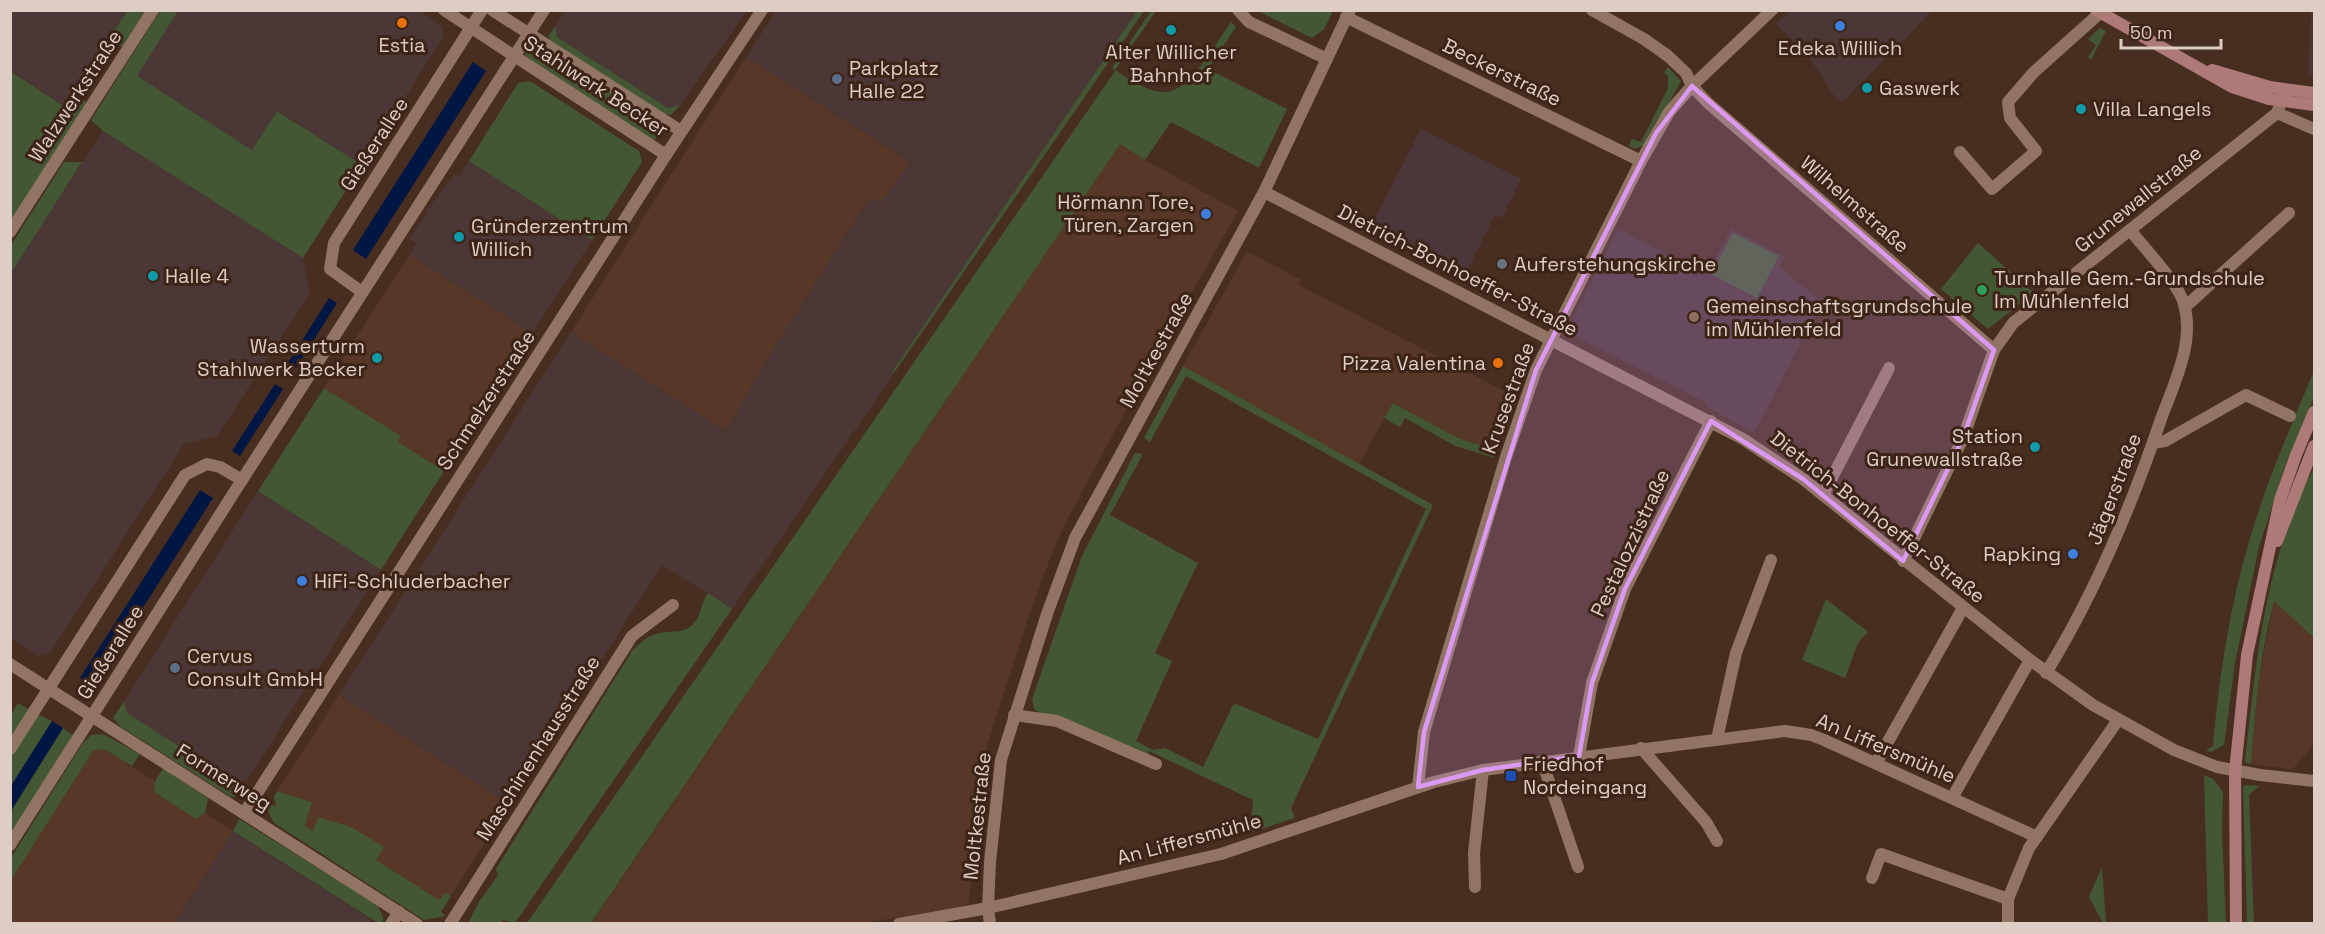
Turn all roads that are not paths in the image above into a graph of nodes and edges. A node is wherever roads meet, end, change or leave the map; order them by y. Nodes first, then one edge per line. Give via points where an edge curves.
1 (153, 10) edge
2 (444, 10) edge
3 (482, 10) edge
4 (492, 10) edge
5 (544, 10) edge
6 (762, 10) edge
7 (1238, 10) edge
8 (1592, 10) edge
9 (1772, 10) edge
10 (2098, 12) edge
11 (1348, 14) edge
12 (471, 28) junction
13 (529, 34) junction
14 (515, 56) junction
15 (1327, 59) junction
16 (1692, 86) junction
17 (2314, 93) edge
18 (2281, 101) junction
19 (2314, 105) edge
20 (2314, 129) edge
21 (681, 131) junction
22 (1960, 152) dead end
23 (666, 155) junction
24 (1641, 161) junction
25 (1264, 192) junction
26 (2289, 213) dead end
27 (2130, 230) junction
28 (10, 232) edge
29 (362, 292) junction
30 (2185, 307) junction
31 (1551, 340) junction
32 (1994, 350) junction
33 (1889, 368) dead end
34 (2314, 412) edge
35 (2290, 416) dead end
36 (1711, 421) junction
37 (2153, 443) junction
38 (2314, 446) edge
39 (242, 480) junction
40 (1823, 495) junction
41 (1771, 560) dead end
42 (1903, 561) junction
43 (2267, 564) junction
44 (673, 605) dead end
45 (1963, 608) junction
46 (2030, 660) junction
47 (10, 664) edge
48 (2046, 672) junction
49 (49, 688) junction
50 (1014, 715) junction
51 (93, 716) junction
52 (2118, 720) junction
53 (1718, 739) junction
54 (1641, 748) junction
55 (10, 749) edge
56 (1579, 756) junction
57 (1542, 761) junction
58 (1876, 763) junction
59 (1156, 764) dead end
60 (1483, 770) junction
61 (2235, 771) junction
62 (2314, 781) edge
63 (1418, 787) junction
64 (1952, 798) junction
65 (245, 812) junction
66 (2037, 837) junction
67 (1717, 841) dead end
68 (10, 845) edge
69 (1578, 867) dead end
70 (1872, 878) dead end
71 (1475, 887) dead end
72 (2008, 899) junction
73 (988, 908) junction
74 (399, 912) junction
75 (391, 924) edge
76 (417, 924) edge
77 (450, 924) edge
78 (898, 924) edge
79 (990, 924) edge
80 (2008, 924) edge
81 (2236, 924) edge

1 - 28 street, Walzwerkstraße
2 - 12 street, Stahlwerk Becker
3 - 12 street, Gießerallee
4 - 13 street, Stahlwerk Becker
5 - 13 street, Gießerallee
6 - 21 street, Schmelzerstraße
7 - 15 street via 1253,24
8 - 16 street, Wilhelmstraße via 1668,56 1686,73
9 - 16 street, Krusestraße
10 - 18 main road via 2188,61
10 - 22 street via 2008,102 2010,118 2036,151 1992,189
11 - 15 street, Moltkestraße
11 - 24 street, Beckerstraße
12 - 14 street, Stahlwerk Becker
12 - 29 street, Gießerallee via 334,243 330,269
13 - 14 street, Gießerallee
13 - 21 street, Stahlwerk Becker
14 - 23 street, Stahlwerk Becker
14 - 29 street, Gießerallee
15 - 25 street, Moltkestraße
16 - 24 street, Krusestraße via 1669,112
16 - 32 street, Wilhelmstraße
17 - 18 main road
18 - 19 main road
18 - 20 street
18 - 27 street, Grunewallstraße
21 - 23 street, Schmelzerstraße
23 - 65 street, Schmelzerstraße
24 - 31 street, Krusestraße
25 - 31 street, Dietrich-Bonhoeffer-Straße
25 - 50 street, Moltkestraße via 1075,538
26 - 30 street
27 - 30 street, Jägerstraße via 2178,291
27 - 32 street, Grunewallstraße via 2013,323
29 - 39 street, Gießerallee
30 - 37 street, Jägerstraße via 2182,359
31 - 36 street, Dietrich-Bonhoeffer-Straße
31 - 63 street, Krusestraße via 1536,370 1506,457 1424,732
32 - 42 street, Grunewallstraße via 1963,438
33 - 40 street
34 - 43 main road via 2284,486
35 - 37 street via 2246,395 2165,441
36 - 40 street, Dietrich-Bonhoeffer-Straße via 1762,451
36 - 56 street, Pestalozzistraße via 1625,589 1592,683
37 - 48 street, Jägerstraße via 2102,572
38 - 43 main road
39 - 49 street, Gießerallee via 207,464 185,475
39 - 51 street, Gießerallee
40 - 42 street, Dietrich-Bonhoeffer-Straße
41 - 53 street via 1737,653
42 - 45 street, Dietrich-Bonhoeffer-Straße
43 - 61 main road via 2247,655
44 - 77 street, Maschinenhausstraße via 632,636
45 - 46 street, Dietrich-Bonhoeffer-Straße
45 - 58 street
46 - 48 street, Dietrich-Bonhoeffer-Straße
46 - 64 street
47 - 49 street, Formerweg
48 - 52 street, Dietrich-Bonhoeffer-Straße
49 - 51 street, Formerweg
49 - 55 street, Gießerallee
50 - 59 street via 1057,721
50 - 73 street, Moltkestraße via 1000,760
51 - 65 street, Formerweg
51 - 68 street, Gießerallee
52 - 61 street, Dietrich-Bonhoeffer-Straße via 2175,750
52 - 66 street
53 - 54 street, An Liffersmühle
53 - 58 street, An Liffersmühle via 1798,732
54 - 56 street, An Liffersmühle
54 - 67 street via 1706,822
56 - 57 street, An Liffersmühle
57 - 60 street, An Liffersmühle
57 - 69 street
58 - 64 street, An Liffersmühle
60 - 63 street, An Liffersmühle
60 - 71 street via 1474,854
61 - 62 street, Dietrich-Bonhoeffer-Straße
61 - 81 main road
63 - 73 street, An Liffersmühle via 1221,854
64 - 66 street, An Liffersmühle
65 - 74 street, Formerweg
66 - 72 street
70 - 72 street via 1881,854
72 - 80 street
73 - 78 street, An Liffersmühle
73 - 79 street, Moltkestraße
74 - 75 street
74 - 76 street, Formerweg

